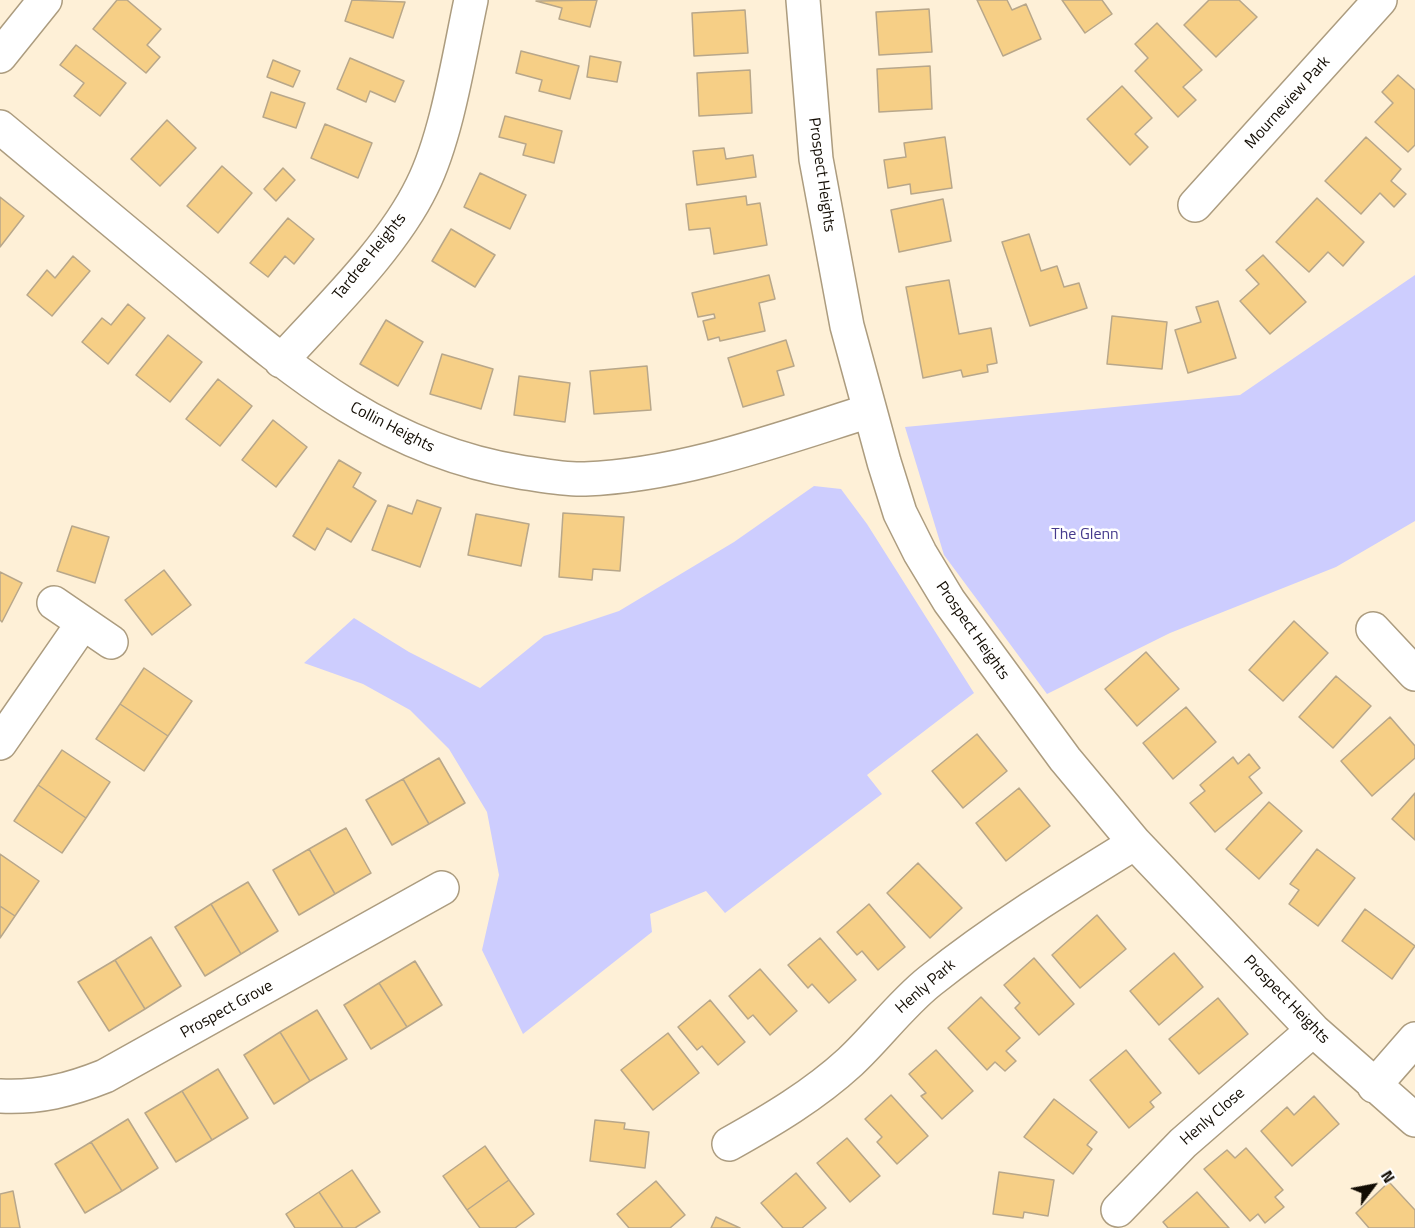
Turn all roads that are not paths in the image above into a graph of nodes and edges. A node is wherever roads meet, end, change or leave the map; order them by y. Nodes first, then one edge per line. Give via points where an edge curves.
1 (45, 0) edge
2 (471, 0) edge
3 (803, 0) edge
4 (1380, 0) edge
5 (0, 56) edge
6 (0, 127) edge
7 (1195, 205) dead end
8 (282, 361) junction
9 (869, 411) junction
10 (54, 603) dead end
11 (83, 623) junction
12 (1372, 629) dead end
13 (111, 642) dead end
14 (1415, 674) edge
15 (0, 743) edge
16 (1135, 843) junction
17 (442, 888) dead end
18 (1313, 1030) junction
19 (1415, 1039) edge
20 (1374, 1086) junction
21 (0, 1096) edge
22 (1415, 1120) edge
23 (729, 1144) dead end
24 (1118, 1210) dead end

1 - 5 street
2 - 8 street, Tardree Heights via 438,144 422,186 397,229
3 - 9 street, Prospect Heights via 816,159 847,326
4 - 7 street, Mourneview Park
6 - 8 street, Collin Heights
8 - 9 street, Collin Heights via 356,413 437,452 502,469 581,479 648,473 704,460
9 - 16 street, Prospect Heights via 900,513 949,601 1065,759
10 - 11 street
11 - 13 street
11 - 15 street
12 - 14 street
16 - 18 street, Prospect Heights
16 - 23 street, Henly Park via 1035,904 960,957 912,996 833,1078
17 - 21 street, Prospect Grove via 105,1076 51,1095
18 - 20 street, Prospect Heights
18 - 24 street, Henly Close via 1183,1143
19 - 20 street
20 - 22 street, Prospect Heights

